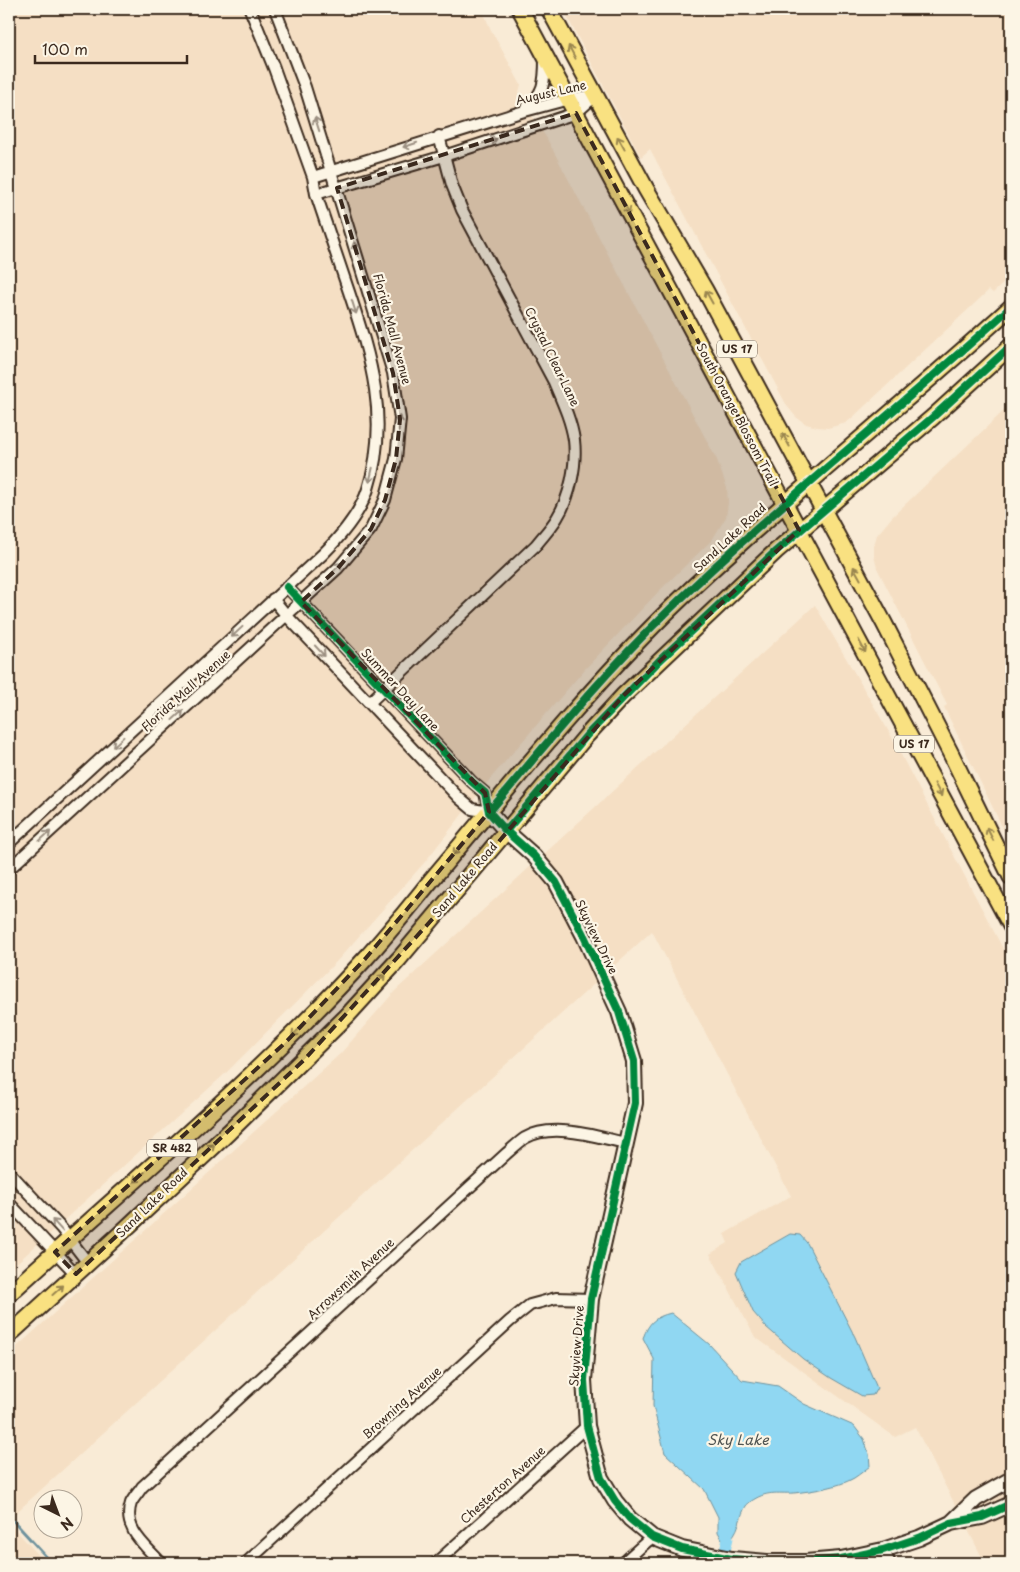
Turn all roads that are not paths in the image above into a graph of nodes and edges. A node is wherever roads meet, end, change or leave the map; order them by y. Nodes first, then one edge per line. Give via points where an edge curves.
1 (250, 9) edge
2 (275, 9) edge
3 (520, 9) edge
4 (549, 9) edge
5 (544, 53) junction
6 (596, 95) junction
7 (569, 99) junction
8 (521, 112) junction
9 (576, 113) junction
10 (439, 136) junction
11 (444, 156) junction
12 (332, 171) junction
13 (313, 177) junction
14 (337, 188) junction
15 (316, 194) junction
16 (1011, 306) edge
17 (1011, 333) edge
18 (1009, 348) edge
19 (809, 483) junction
20 (785, 503) junction
21 (823, 510) junction
22 (799, 530) junction
23 (287, 587) junction
24 (273, 599) junction
25 (301, 602) junction
26 (286, 616) junction
27 (384, 689) junction
28 (369, 703) junction
29 (489, 812) junction
30 (506, 831) junction
31 (9, 843) edge
32 (9, 869) edge
33 (1011, 877) edge
34 (1011, 926) edge
35 (330, 996) junction
36 (347, 1016) junction
37 (626, 1143) junction
38 (9, 1172) edge
39 (9, 1203) edge
40 (69, 1239) junction
41 (54, 1252) junction
42 (88, 1263) junction
43 (76, 1274) junction
44 (9, 1294) edge
45 (592, 1298) junction
46 (9, 1336) edge
47 (588, 1426) junction
48 (1011, 1479) edge
49 (1011, 1504) edge
50 (950, 1523) junction
51 (652, 1537) junction
52 (883, 1550) junction
53 (161, 1563) edge
54 (246, 1563) edge
55 (436, 1563) edge
56 (623, 1563) edge
57 (806, 1563) edge
58 (890, 1563) edge

1 - 13 street, Florida Mall Avenue
12 -> 2 street, Florida Mall Avenue
3 - 5 main road, South Orange Blossom Trail / US 17
6 -> 4 main road
5 - 7 main road, South Orange Blossom Trail / US 17
5 - 8 street via 543,89
6 - 7 street, August Lane
6 - 9 street, August Lane
19 -> 6 main road, US 17
7 - 8 street, August Lane
7 - 9 main road, South Orange Blossom Trail / US 17
8 - 10 street, August Lane
11 -> 9 street, August Lane
9 -> 20 main road, South Orange Blossom Trail / US 17
10 - 11 street, Crystal Clear Lane
10 -> 12 street, August Lane
11 - 14 street, August Lane
11 - 27 street, Crystal Clear Lane via 462,210 554,382 574,441 573,475 557,518 536,545
12 - 13 street, August Lane
12 - 14 street, Florida Mall Avenue
13 - 15 street, Florida Mall Avenue
14 - 15 street, August Lane
25 -> 14 street, Florida Mall Avenue via 338,568 370,528 385,500 396,459 400,419 392,366
15 -> 23 street, Florida Mall Avenue via 374,374 379,412 378,450 368,490 354,517 335,542
16 - 19 main road, Sand Lake Road / SR 482
17 - 18 main road
18 - 21 main road, Sand Lake Road / SR 482
19 - 20 main road, Sand Lake Road / SR 482
19 - 21 main road, US 17
20 - 22 main road, South Orange Blossom Trail / US 17
20 - 29 main road, Sand Lake Road / SR 482 via 667,612 612,668
21 - 22 main road, Sand Lake Road / SR 482
33 -> 21 main road, US 17 via 914,680
22 - 30 main road, Sand Lake Road / SR 482 via 623,696
22 -> 34 main road, South Orange Blossom Trail / US 17
23 - 24 street, Florida Mall Avenue
23 - 25 street, Summer Day Lane
24 - 26 street
24 -> 31 street, Florida Mall Avenue
25 - 26 street, Florida Mall Avenue
25 - 27 street, Summer Day Lane
26 -> 28 street
32 -> 26 street, Florida Mall Avenue
27 - 28 street, Crystal Clear Lane
27 - 29 street, Summer Day Lane via 485,793
28 - 29 street via 472,809
29 - 30 street, Skyview Drive
29 -> 35 main road, Sand Lake Road / SR 482
36 -> 30 main road, Sand Lake Road / SR 482
30 - 37 street, Skyview Drive via 556,882 619,1012 634,1061 635,1103
35 - 36 main road
35 -> 40 main road, Sand Lake Road / SR 482 via 248,1079
42 -> 36 main road, Sand Lake Road / SR 482
37 - 45 street, Skyview Drive
37 - 53 street, Arrowsmith Avenue via 562,1131 541,1132 526,1138 507,1153 142,1487 128,1516 132,1531
40 -> 38 street
39 - 41 street
40 - 41 main road, Sand Lake Road / SR 482
40 - 42 street
41 - 43 street
41 - 44 main road, Sand Lake Road / SR 482
42 - 43 main road, Sand Lake Road / SR 482
46 -> 43 main road, Sand Lake Road / SR 482
45 - 47 street, Skyview Drive via 584,1380
45 - 54 street, Browning Avenue via 556,1298 530,1306
47 - 51 street, Skyview Drive via 601,1478 630,1519
47 - 55 street, Chesterton Avenue
48 - 50 street, Skyview Drive via 976,1499
49 - 50 street, Skyview Drive via 982,1516
50 - 52 street, Skyview Drive
51 - 56 street
51 - 57 street, Skyview Drive via 682,1549 732,1559
52 - 57 street, Skyview Drive
52 - 58 street

